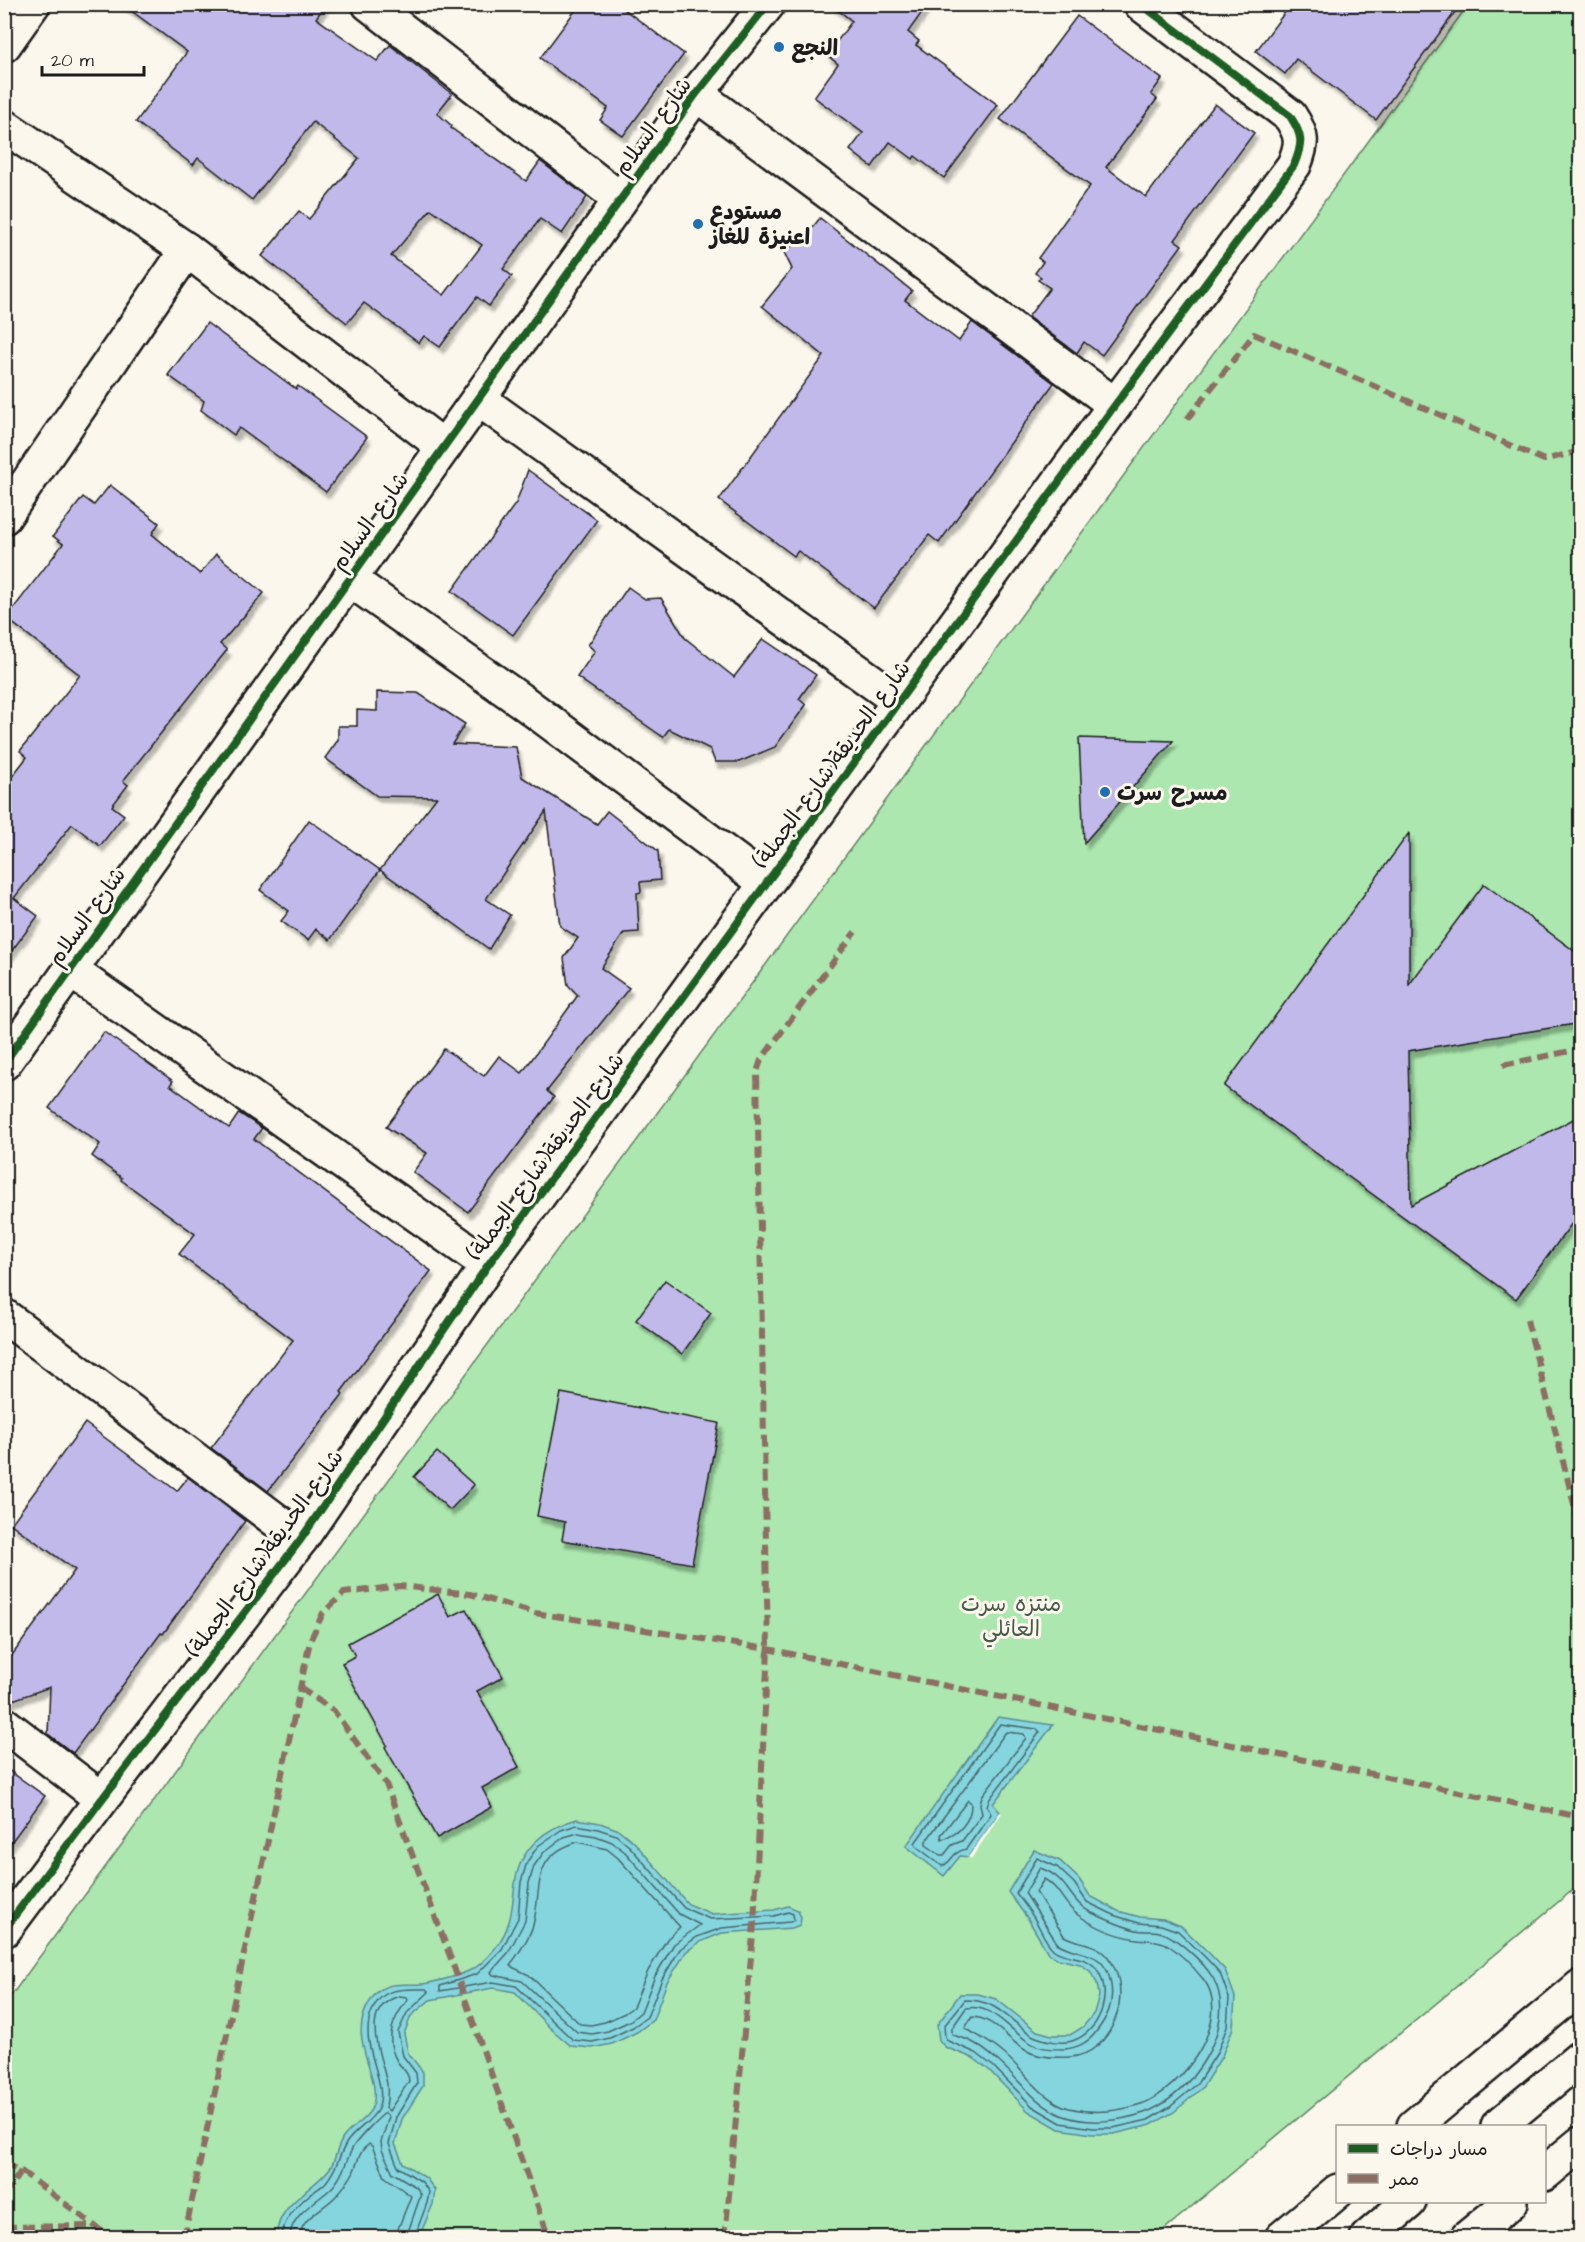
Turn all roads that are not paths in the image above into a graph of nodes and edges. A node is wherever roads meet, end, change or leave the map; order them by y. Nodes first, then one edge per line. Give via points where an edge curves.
1 (33, 4) edge
2 (768, 4) edge
3 (1141, 4) edge
4 (375, 6) edge
5 (4, 45) edge
6 (696, 93) junction
7 (4, 126) edge
8 (620, 199) junction
9 (188, 250) junction
10 (480, 400) junction
11 (1115, 405) junction
12 (444, 447) junction
13 (4, 517) edge
14 (349, 579) junction
15 (899, 700) junction
16 (766, 883) junction
17 (70, 970) junction
18 (4, 1063) edge
19 (488, 1264) junction
20 (4, 1316) edge
21 (301, 1539) junction
22 (4, 1724) edge
23 (102, 1799) junction
24 (4, 1930) edge
25 (1581, 1987) edge
26 (1581, 2058) edge
27 (1416, 2125) edge
28 (1500, 2125) edge
29 (1581, 2144) edge
30 (1546, 2173) edge
31 (1336, 2193) edge
32 (1408, 2203) edge
33 (1281, 2238) edge
34 (1367, 2238) edge

1 - 5 street
2 - 6 street, شارع السلام
3 - 11 street, شارع الحديقة(شارع الجملة) via 1290,116 1301,132 1300,150 1294,165
4 - 8 street
6 - 8 street, شارع السلام
6 - 11 street
7 - 9 street
8 - 10 street, شارع السلام
9 - 12 street
9 - 13 street
10 - 12 street, شارع السلام
10 - 15 street
11 - 15 street, شارع الحديقة(شارع الجملة)
12 - 14 street, شارع السلام
14 - 16 street via 523,702
14 - 17 street, شارع السلام
15 - 16 street, شارع الحديقة(شارع الجملة)
16 - 19 street, شارع الحديقة(شارع الجملة)
17 - 18 street, شارع السلام
17 - 19 street
19 - 21 street, شارع الحديقة(شارع الجملة)
20 - 21 street
21 - 23 street, شارع الحديقة(شارع الجملة)
22 - 23 street
23 - 24 street, شارع الحديقة(شارع الجملة)
25 - 27 street
26 - 28 street
29 - 30 street
31 - 33 street
32 - 34 street

